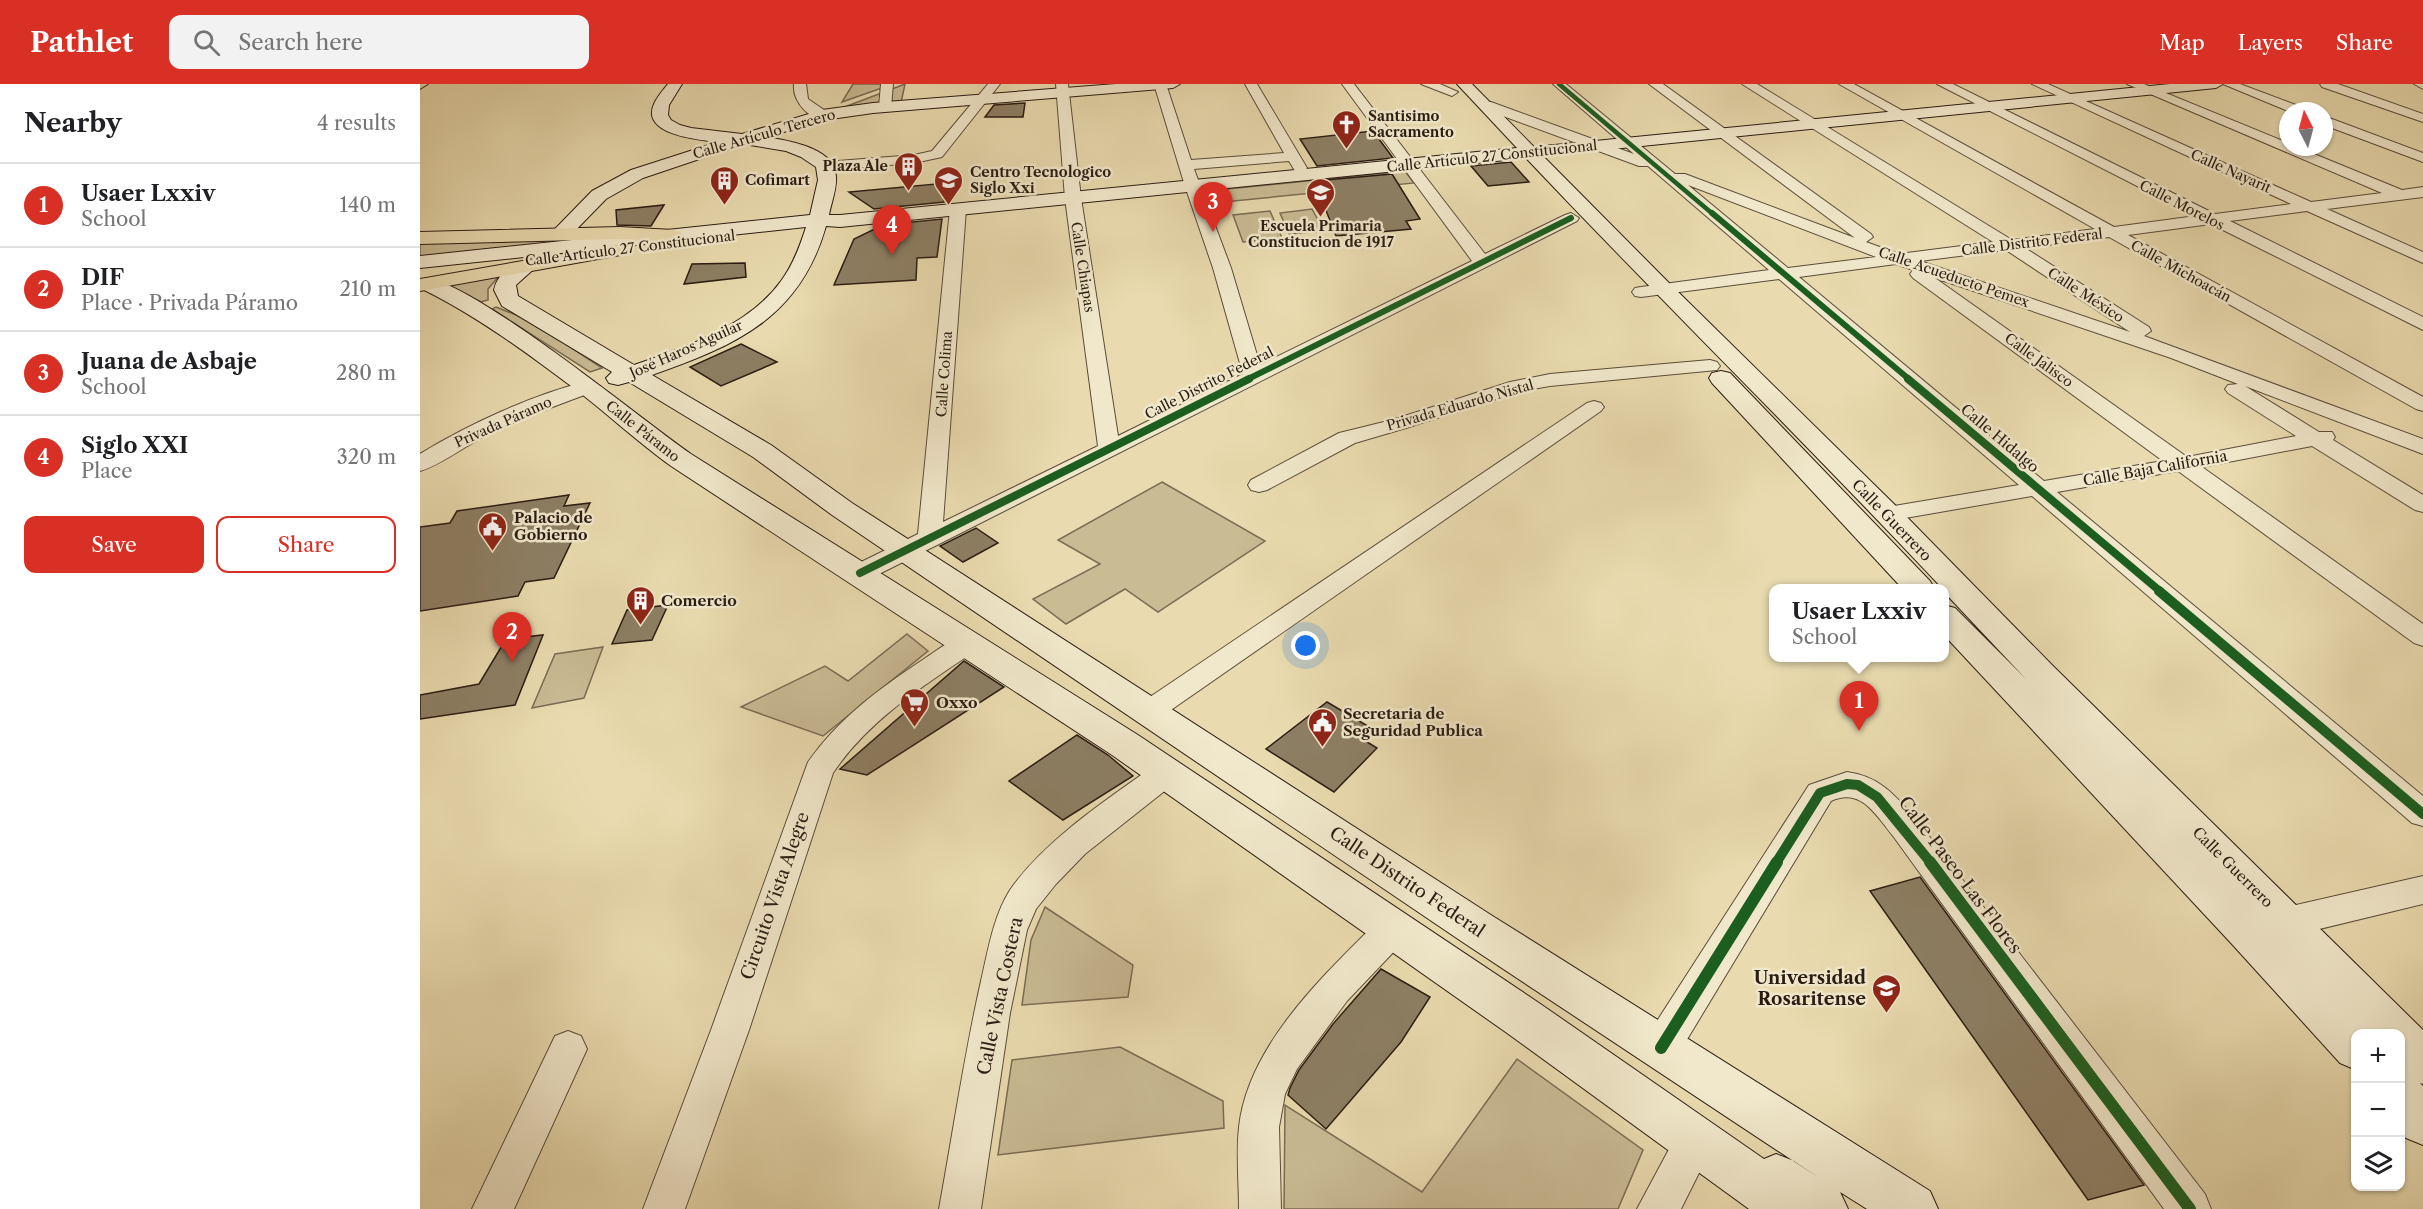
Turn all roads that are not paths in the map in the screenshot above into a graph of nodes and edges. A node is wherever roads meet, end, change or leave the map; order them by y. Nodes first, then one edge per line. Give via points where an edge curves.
1 (675, 84) edge
2 (800, 84) edge
3 (887, 84) edge
4 (994, 84) edge
5 (1164, 84) edge
6 (1251, 84) edge
7 (1348, 84) edge
8 (1427, 84) edge
9 (1558, 84) edge
10 (1655, 84) edge
11 (1748, 84) edge
12 (1845, 84) edge
13 (1942, 84) edge
14 (2038, 84) edge
15 (2133, 84) edge
16 (2216, 84) edge
17 (2229, 84) edge
18 (2326, 84) edge
19 (1453, 87) edge
20 (1063, 89) edge
21 (2149, 91) junction
22 (2071, 98) junction
23 (983, 100) junction
24 (2279, 103) edge
25 (1486, 105) junction
26 (885, 107) junction
27 (1988, 107) junction
28 (822, 115) junction
29 (1901, 115) junction
30 (2423, 118) edge
31 (2333, 123) edge
32 (1813, 124) junction
33 (1724, 133) junction
34 (740, 140) junction
35 (1629, 142) junction
36 (1595, 146) junction
37 (1522, 153) junction
38 (1293, 156) junction
39 (2423, 158) edge
40 (1408, 164) junction
41 (1185, 165) junction
42 (825, 166) junction
43 (1662, 170) junction
44 (1304, 175) junction
45 (1192, 186) junction
46 (2423, 192) edge
47 (2400, 195) junction
48 (1073, 198) junction
49 (2423, 205) edge
50 (2310, 207) junction
51 (958, 209) junction
52 (1571, 218) junction
53 (2211, 219) junction
54 (816, 224) junction
55 (2111, 233) junction
56 (560, 235) junction
57 (673, 236) junction
58 (420, 238) edge
59 (2009, 245) junction
60 (619, 250) junction
61 (2423, 258) edge
62 (1898, 259) junction
63 (1482, 262) junction
64 (526, 267) junction
65 (1783, 274) junction
66 (422, 275) edge
67 (1652, 291) junction
68 (2423, 324) edge
69 (2178, 354) junction
70 (1710, 366) junction
71 (633, 374) junction
72 (1253, 375) junction
73 (588, 387) junction
74 (669, 396) junction
75 (2423, 405) edge
76 (1594, 407) dead end
77 (2423, 420) edge
78 (2373, 429) junction
79 (644, 434) junction
80 (2315, 438) junction
81 (2423, 447) edge
82 (1109, 449) junction
83 (762, 452) junction
84 (420, 464) edge
85 (2183, 464) junction
86 (1259, 485) dead end
87 (2037, 488) junction
88 (2423, 505) edge
89 (1888, 514) junction
90 (918, 544) junction
91 (860, 573) junction
92 (1915, 584) edge
93 (1949, 620) edge
94 (2423, 637) edge
95 (968, 643) junction
96 (1148, 712) junction
97 (1165, 774) junction
98 (2423, 814) edge
99 (2423, 890) edge
100 (2288, 922) junction
101 (1392, 930) junction
102 (2246, 930) junction
103 (2390, 1029) edge
104 (2351, 1044) edge
105 (2405, 1044) edge
106 (1661, 1048) junction
107 (568, 1049) dead end
108 (2423, 1062) edge
109 (2405, 1101) edge
110 (2423, 1121) edge
111 (1696, 1139) junction
112 (1895, 1204) edge
113 (493, 1209) edge
114 (664, 1209) edge
115 (960, 1209) edge
116 (1260, 1209) edge
117 (1658, 1209) edge
118 (1791, 1209) edge
119 (1822, 1209) edge
120 (2190, 1209) edge

1 - 34 main road via 661,105 660,115 665,123 684,132
2 - 28 street via 801,101
3 - 26 street
4 - 23 street
5 - 20 main road, Calle Artículo Tercero
5 - 41 street
6 - 38 street
7 - 40 street
8 - 19 street
9 - 35 street, Calle Hidalgo
10 - 33 street, Calle Jalisco
11 - 32 street, Calle México
12 - 29 street, Calle Michoacán
13 - 27 street, Calle Morelos
14 - 22 street, Calle Nayarit
15 - 21 street
16 - 21 main road, Calle Artículo 27 Constitucional
17 - 24 street
18 - 30 street
19 - 25 main road, Calle Guerrero
19 - 37 main road, Calle Guerrero
20 - 23 main road, Calle Artículo Tercero
20 - 48 street, Calle Chiapas
21 - 22 main road, Calle Artículo 27 Constitucional
21 - 47 street
22 - 27 main road, Calle Artículo 27 Constitucional
22 - 50 street, Calle Nayarit
23 - 26 main road, Calle Artículo Tercero
23 - 42 street via 940,152 933,155
25 - 36 street, Calle Acueducto Pemex
25 - 37 main road, Calle Guerrero
26 - 28 main road, Calle Artículo Tercero
27 - 29 main road, Calle Artículo 27 Constitucional
27 - 53 street, Calle Morelos
28 - 34 main road, Calle Artículo Tercero
29 - 32 main road, Calle Artículo 27 Constitucional
29 - 55 street, Calle Michoacán
31 - 39 street
32 - 33 main road, Calle Artículo 27 Constitucional
32 - 59 street, Calle México
33 - 35 main road, Calle Artículo 27 Constitucional
33 - 62 street, Calle Jalisco
34 - 42 main road via 797,150
34 - 56 main road, Calle Artículo Tercero via 616,183
35 - 36 main road, Calle Artículo 27 Constitucional
35 - 43 street, Calle Hidalgo
36 - 37 main road, Calle Artículo 27 Constitucional
36 - 43 street, Calle Acueducto Pemex
37 - 40 main road, Calle Artículo 27 Constitucional
37 - 52 main road, Calle Guerrero
37 - 67 main road, Calle Guerrero
38 - 41 street
38 - 44 street
40 - 44 main road, Calle Artículo 27 Constitucional
40 - 63 street
41 - 45 street
42 - 54 main road, José Haros Aguilar via 828,179
43 - 62 street, Calle Acueducto Pemex
43 - 65 street, Calle Hidalgo
44 - 45 main road, Calle Artículo 27 Constitucional
45 - 48 main road, Calle Artículo 27 Constitucional
45 - 72 street via 1222,268
46 - 47 street, Calle Distrito Federal
47 - 49 street
47 - 50 street, Calle Distrito Federal
48 - 51 main road, Calle Artículo 27 Constitucional
48 - 82 street, Calle Chiapas
50 - 53 street, Calle Distrito Federal
50 - 61 street, Calle Nayarit
51 - 54 main road, Calle Artículo 27 Constitucional
51 - 90 street, Calle Colima
52 - 63 street, Calle Distrito Federal
52 - 67 main road, Calle Guerrero
53 - 55 street, Calle Distrito Federal
53 - 68 street, Calle Morelos
54 - 57 main road, Calle Artículo 27 Constitucional
54 - 60 main road, Calle Artículo 27 Constitucional
54 - 71 main road, José Haros Aguilar via 802,264 779,299 724,335
55 - 59 street, Calle Distrito Federal
55 - 75 street, Calle Michoacán
56 - 57 highway
56 - 58 highway
57 - 66 main road, Calle Artículo 27 Constitucional
59 - 62 street, Calle Distrito Federal
59 - 69 street, Calle México
60 - 64 highway
60 - 66 main road, Calle Artículo 27 Constitucional
62 - 65 street, Calle Distrito Federal
62 - 69 street, Calle Acueducto Pemex
62 - 85 street, Calle Jalisco
63 - 72 street, Calle Distrito Federal
64 - 66 highway
64 - 71 main road via 503,288 510,301
65 - 67 street, Calle Distrito Federal
65 - 87 street, Calle Hidalgo
66 - 73 main road, Calle Páramo
67 - 70 main road, Calle Guerrero
67 - 89 main road, Calle Guerrero
69 - 78 street, Calle Acueducto Pemex
69 - 80 street, Calle México
70 - 86 street, Privada Eduardo Nistal via 1541,381 1510,388 1347,438
70 - 92 main road, Calle Guerrero
71 - 73 main road, José Haros Aguilar
71 - 74 main road
72 - 82 street, Calle Distrito Federal
73 - 79 main road, Calle Páramo
73 - 84 street, Privada Páramo via 488,425
74 - 79 main road
74 - 83 main road
76 - 96 street
77 - 78 street, Calle Baja California
78 - 80 street, Calle Baja California
78 - 81 street, Calle Acueducto Pemex
79 - 83 main road via 676,427 723,444
79 - 91 main road, Calle Páramo
80 - 85 street, Calle Baja California
80 - 88 street, Calle México
82 - 90 street, Calle Distrito Federal
83 - 90 main road via 842,509
85 - 87 street, Calle Baja California
85 - 94 street, Calle Jalisco
87 - 89 street, Calle Baja California
87 - 98 street, Calle Hidalgo
89 - 100 main road, Calle Guerrero
90 - 91 street, Calle Distrito Federal
90 - 96 main road, Calle Distrito Federal
91 - 95 main road
93 - 102 main road
95 - 97 main road
95 - 114 street, Circuito Vista Alegre via 854,726 831,749 819,770
96 - 106 main road, Calle Distrito Federal
97 - 101 main road
97 - 115 street, Calle Vista Costera via 1074,845 1022,901 1010,930 992,1014
99 - 100 street
100 - 102 street
100 - 103 main road, Calle Guerrero
101 - 111 main road
101 - 116 street via 1334,989 1284,1056 1266,1091 1258,1127
102 - 104 main road
105 - 108 main road
106 - 112 main road, Calle Distrito Federal
106 - 120 street, Calle Paseo Las Flores via 1820,793 1834,785 1858,783 1883,801 1904,827
107 - 113 street
109 - 110 main road
111 - 117 street
111 - 118 main road
111 - 119 main road via 1761,1170

